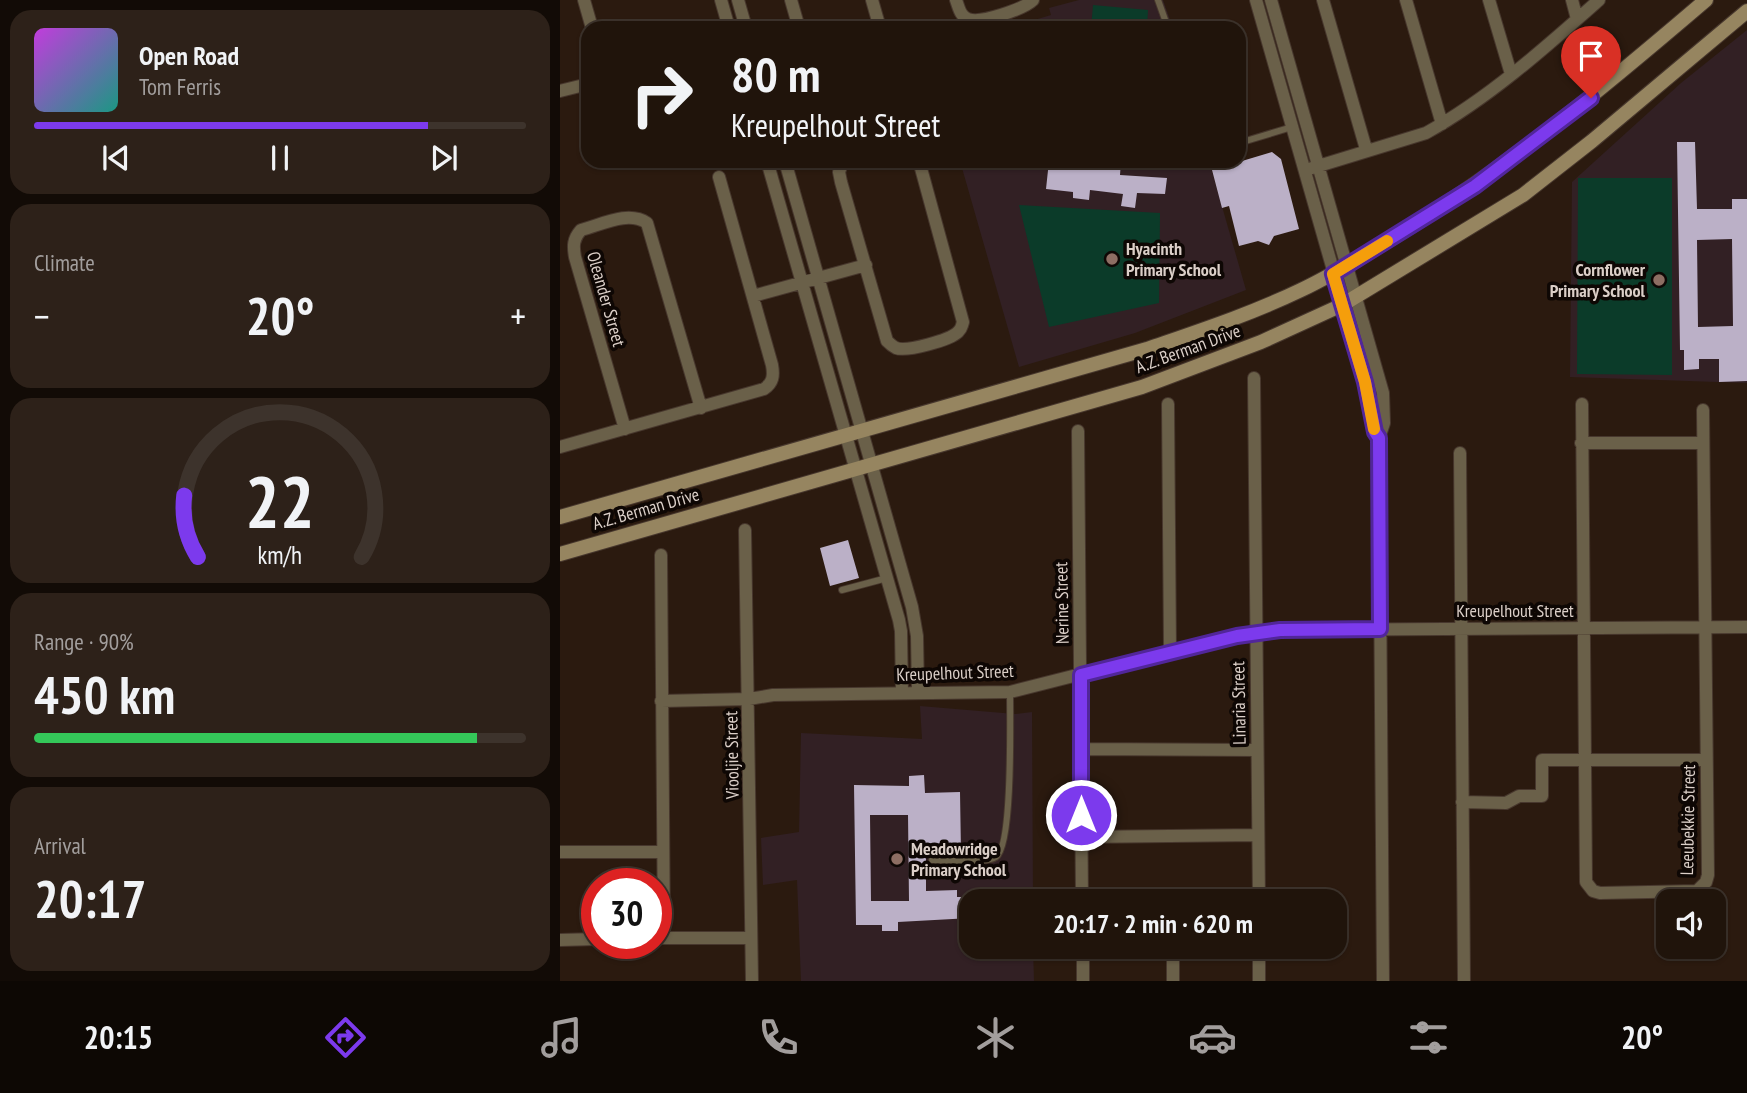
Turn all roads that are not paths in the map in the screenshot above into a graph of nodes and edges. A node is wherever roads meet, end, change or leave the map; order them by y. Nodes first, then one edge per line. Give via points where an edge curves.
1 (584, 0) edge
2 (721, 0) edge
3 (738, 0) edge
4 (791, 0) edge
5 (872, 0) edge
6 (956, 0) edge
7 (1033, 0) edge
8 (1158, 0) edge
9 (1256, 0) edge
10 (1271, 0) edge
11 (1323, 0) edge
12 (1406, 0) edge
13 (1489, 0) edge
14 (1572, 0) edge
15 (1599, 0) edge
16 (1706, 0) edge
17 (1747, 11) edge
18 (1577, 19) junction
19 (590, 21) edge
20 (727, 21) edge
21 (744, 21) edge
22 (797, 21) edge
23 (878, 21) edge
24 (1166, 21) edge
25 (1511, 74) junction
26 (581, 85) edge
27 (560, 92) edge
28 (1442, 124) junction
29 (1292, 127) junction
30 (1246, 141) edge
31 (1366, 149) junction
32 (1319, 165) junction
33 (768, 168) edge
34 (787, 168) edge
35 (840, 168) edge
36 (921, 168) edge
37 (1305, 170) junction
38 (719, 177) dead end
39 (866, 265) junction
40 (1348, 265) junction
41 (1333, 274) junction
42 (819, 279) junction
43 (801, 284) junction
44 (753, 296) junction
45 (1357, 296) junction
46 (1342, 305) junction
47 (1254, 378) dead end
48 (1168, 404) dead end
49 (1582, 404) dead end
50 (701, 408) junction
51 (1703, 410) dead end
52 (625, 429) junction
53 (1078, 430) dead end
54 (862, 431) junction
55 (845, 436) junction
56 (1379, 438) junction
57 (1581, 443) junction
58 (1703, 443) junction
59 (560, 447) edge
60 (1460, 453) dead end
61 (871, 464) junction
62 (854, 468) junction
63 (560, 517) edge
64 (745, 530) dead end
65 (560, 554) edge
66 (661, 555) dead end
67 (887, 578) junction
68 (842, 590) dead end
69 (1705, 627) junction
70 (1747, 627) edge
71 (1462, 628) junction
72 (1583, 628) junction
73 (1380, 629) junction
74 (1256, 633) junction
75 (1170, 652) junction
76 (1081, 675) junction
77 (918, 692) junction
78 (1010, 692) junction
79 (902, 693) junction
80 (749, 699) junction
81 (661, 701) junction
82 (1081, 749) junction
83 (1257, 750) junction
84 (1706, 760) junction
85 (1584, 761) junction
86 (1462, 802) junction
87 (1258, 835) junction
88 (1081, 837) junction
89 (560, 852) edge
90 (663, 852) junction
91 (932, 860) dead end
92 (662, 868) edge
93 (1082, 889) edge
94 (1259, 889) edge
95 (672, 938) edge
96 (751, 938) junction
97 (581, 939) edge
98 (560, 940) edge
99 (1083, 959) edge
100 (1173, 959) edge
101 (1259, 959) edge
102 (752, 981) edge
103 (1083, 981) edge
104 (1173, 981) edge
105 (1259, 981) edge
106 (1383, 981) edge
107 (1464, 981) edge

1 - 19 street
2 - 20 street
3 - 21 street
4 - 22 street
5 - 23 street
6 - 7 street via 965,18 976,20 1018,10
8 - 24 lane
9 - 29 street
10 - 32 street
11 - 31 street
12 - 28 street
13 - 25 street
14 - 18 street
15 - 18 street
16 - 40 main road, A.Z. Berman Drive via 1514,158
17 - 45 main road, A.Z. Berman Drive via 1523,195
18 - 25 street
25 - 28 street
26 - 27 street
28 - 31 street via 1426,133
29 - 30 lane
29 - 37 street
31 - 32 street
32 - 37 street
32 - 40 street
33 - 43 street
34 - 42 street
35 - 39 street
36 - 39 street via 962,314 961,329 911,349 894,348 887,341
37 - 41 street
38 - 44 street
39 - 42 street
40 - 41 main road, A.Z. Berman Drive
40 - 45 street
41 - 46 street
41 - 54 main road, A.Z. Berman Drive via 1270,304 1147,349
42 - 43 street
42 - 54 street
43 - 44 street
43 - 55 street
44 - 50 street via 772,365 772,383
45 - 46 main road, A.Z. Berman Drive
45 - 56 street via 1384,393
46 - 56 street
46 - 61 main road, A.Z. Berman Drive via 1180,374
47 - 74 street, Linaria Street
48 - 75 street
49 - 57 street, Leeubekkie Street
50 - 52 street
50 - 52 street, Oleander Street via 647,223 629,217 581,230 573,246 575,257
51 - 58 street, Leeubekkie Street
52 - 59 street
53 - 76 street, Nerine Street
54 - 55 main road, A.Z. Berman Drive
54 - 61 street
55 - 62 street
55 - 63 main road, A.Z. Berman Drive
56 - 73 street
57 - 58 street
57 - 72 street, Leeubekkie Street
58 - 69 street, Leeubekkie Street
60 - 71 street
61 - 62 main road, A.Z. Berman Drive
61 - 77 street via 915,623
62 - 65 main road, A.Z. Berman Drive
62 - 67 street
64 - 80 street, Viooljie Street
66 - 81 street
67 - 68 lane
67 - 79 street via 901,631
69 - 70 street, Kreupelhout Street
69 - 72 street, Kreupelhout Street
69 - 84 street, Leeubekkie Street
71 - 72 street, Kreupelhout Street
71 - 73 street, Kreupelhout Street
71 - 86 street
72 - 85 street, Leeubekkie Street
73 - 74 street, Kreupelhout Street
73 - 106 street
74 - 75 street, Kreupelhout Street
74 - 83 street, Linaria Street
75 - 76 street, Kreupelhout Street
76 - 78 street, Kreupelhout Street
76 - 82 street, Nerine Street
77 - 78 street, Kreupelhout Street
77 - 79 street, Kreupelhout Street
78 - 91 lane via 1007,821 1001,852 992,859
79 - 80 street, Kreupelhout Street
80 - 81 street, Kreupelhout Street
80 - 96 street, Viooljie Street
81 - 90 street
82 - 83 street
82 - 88 street, Nerine Street
83 - 87 street, Linaria Street
84 - 85 street
84 - 85 street, Leeubekkie Street via 1706,882 1697,891 1625,892 1593,891 1586,882
85 - 86 street via 1542,760 1542,796 1519,796 1506,803
86 - 107 street
87 - 88 street
87 - 94 street, Linaria Street
88 - 93 street, Nerine Street
89 - 90 street
90 - 92 street
95 - 96 street
96 - 102 street, Viooljie Street
97 - 98 street
99 - 103 street
100 - 104 street
101 - 105 street

